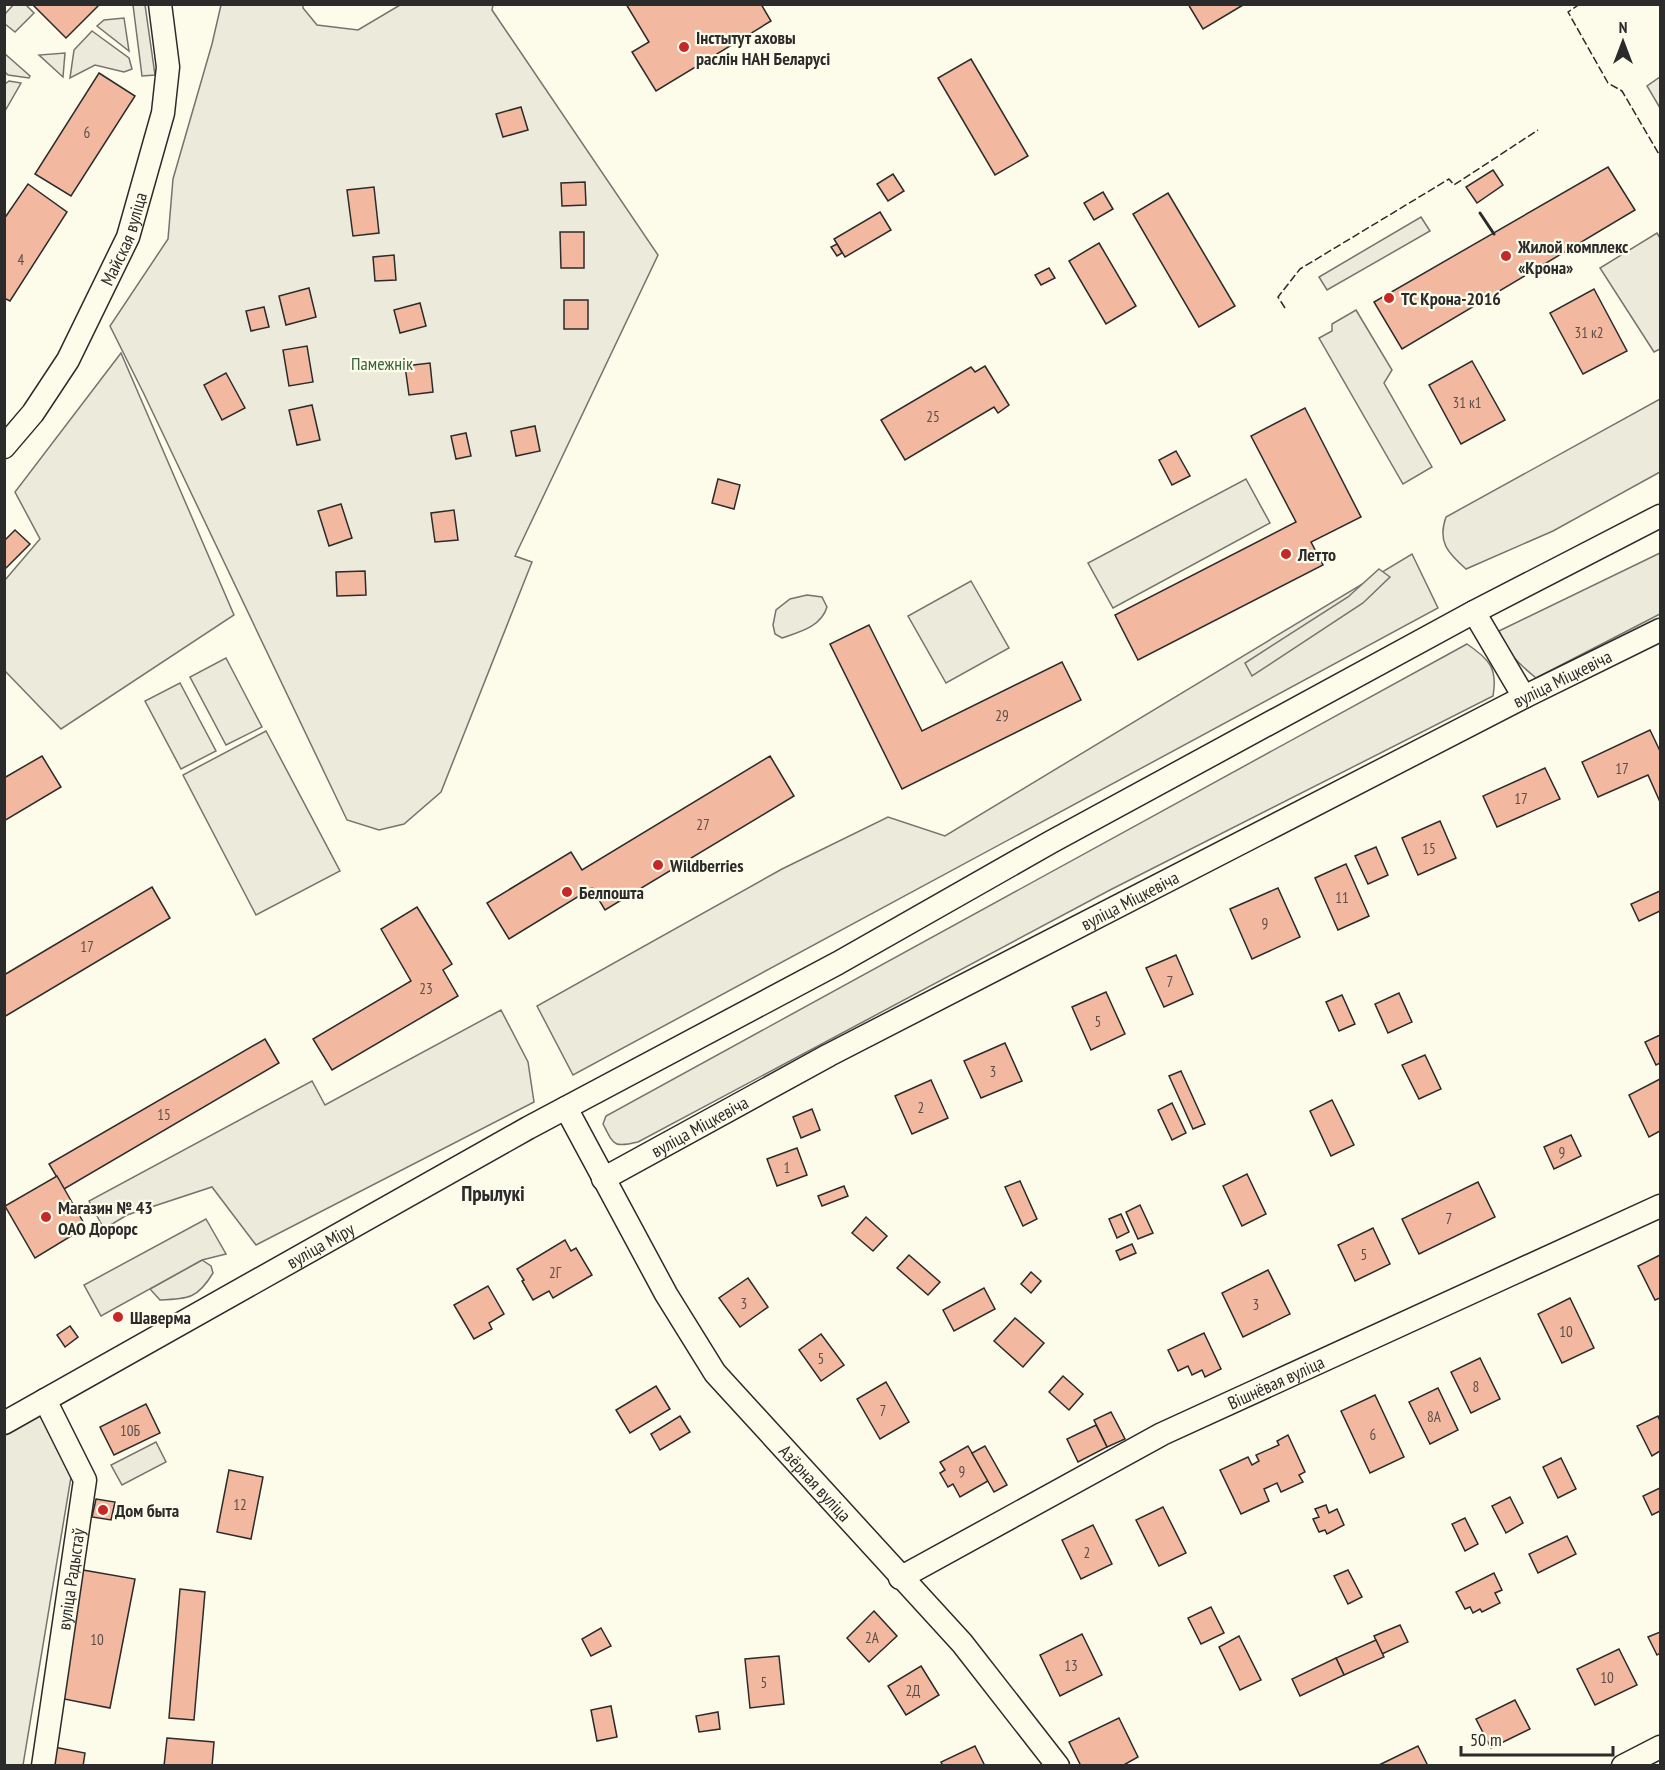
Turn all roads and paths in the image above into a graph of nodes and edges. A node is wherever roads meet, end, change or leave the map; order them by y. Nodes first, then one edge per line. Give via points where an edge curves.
1 (160, 4) edge
2 (4, 447) edge
3 (1660, 516) edge
4 (1474, 612) junction
5 (1660, 630) edge
6 (1524, 697) junction
7 (566, 1108) junction
8 (603, 1179) junction
9 (1660, 1206) edge
10 (45, 1400) junction
11 (7, 1416) edge
12 (900, 1578) junction
13 (1660, 1747) edge
14 (43, 1766) edge
15 (1058, 1766) edge
16 (1623, 1766) edge

1 - 2 street, Майская вуліца via 168,67 164,113 128,237 68,360
3 - 4 street, вуліца Міру
4 - 6 street
4 - 7 street, вуліца Міру via 1061,836 838,963
5 - 6 street, вуліца Міцкевіча
6 - 8 street, вуліца Міцкевіча via 829,1055
7 - 8 street, Азёрная вуліца
7 - 10 street, вуліца Міру
8 - 12 street, Азёрная вуліца via 715,1374
9 - 12 street, Вішнёвая вуліца via 1162,1434
10 - 11 street, вуліца Міру
10 - 14 street, вуліца Радыстаў via 85,1480
12 - 15 street, Азёрная вуліца via 962,1643
13 - 16 street

